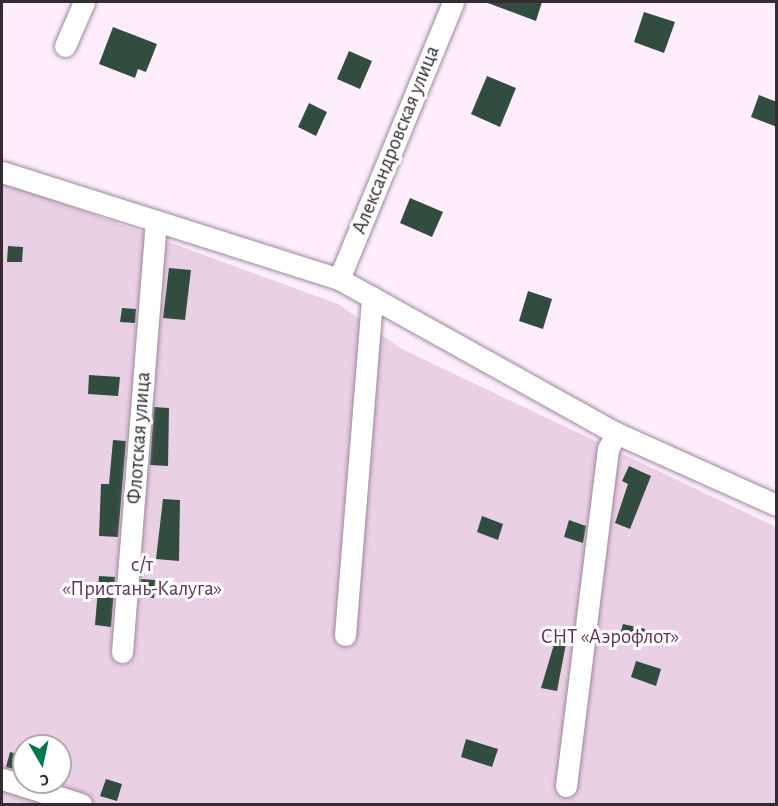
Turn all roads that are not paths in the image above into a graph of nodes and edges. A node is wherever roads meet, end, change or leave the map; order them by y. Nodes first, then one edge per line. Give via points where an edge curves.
1 (84, 2) edge
2 (453, 2) edge
3 (66, 46) dead end
4 (2, 172) edge
5 (156, 224) junction
6 (339, 279) junction
7 (372, 297) junction
8 (616, 433) junction
9 (777, 505) edge
10 (345, 635) dead end
11 (123, 652) dead end
12 (2, 779) edge
13 (566, 786) dead end
14 (81, 804) edge

1 - 3 street
2 - 6 street, Александровская улица
4 - 5 street
5 - 6 street
5 - 11 street, Флотская улица
6 - 7 street
7 - 8 street
7 - 10 street
8 - 9 street
8 - 13 street via 608,449
12 - 14 street

